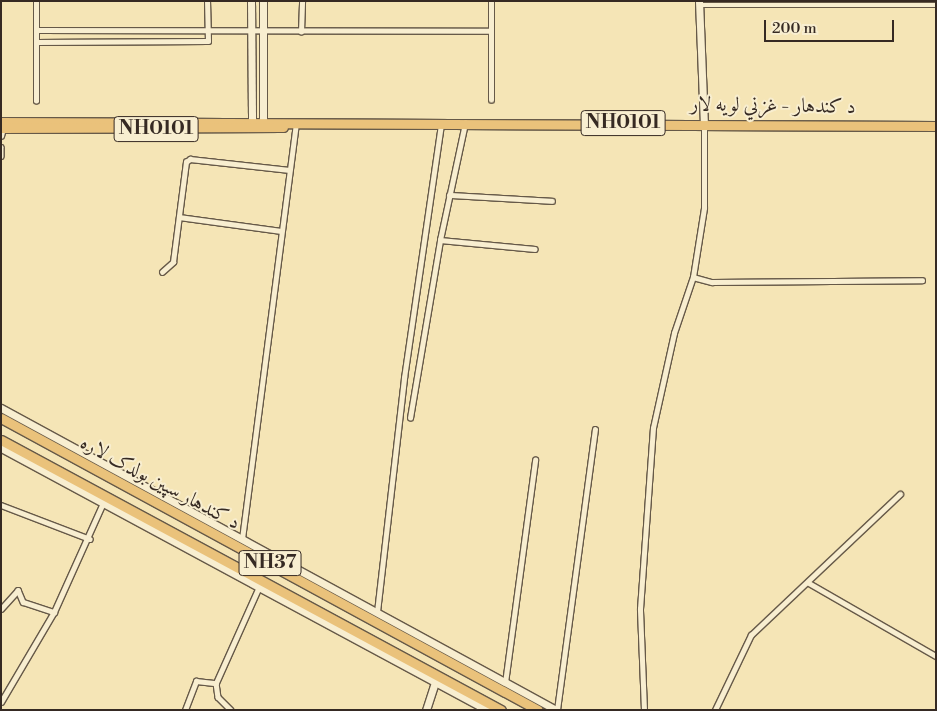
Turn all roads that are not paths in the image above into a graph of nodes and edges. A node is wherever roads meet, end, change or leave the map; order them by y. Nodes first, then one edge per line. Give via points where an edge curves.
1 (36, 1) edge
2 (208, 1) edge
3 (251, 1) edge
4 (263, 1) edge
5 (302, 1) edge
6 (492, 1) edge
7 (699, 3) edge
8 (830, 3) edge
9 (836, 3) edge
10 (936, 4) edge
11 (36, 30) junction
12 (208, 31) junction
13 (251, 31) junction
14 (263, 31) junction
15 (492, 31) junction
16 (301, 32) junction
17 (36, 42) junction
18 (491, 100) dead end
19 (36, 101) dead end
20 (442, 122) junction
21 (465, 122) junction
22 (704, 123) junction
23 (296, 124) junction
24 (252, 125) junction
25 (263, 125) junction
26 (936, 126) edge
27 (2, 127) edge
28 (1, 147) edge
29 (1, 156) edge
30 (289, 170) junction
31 (450, 195) junction
32 (552, 201) dead end
33 (179, 217) junction
34 (282, 231) junction
35 (440, 240) junction
36 (535, 249) dead end
37 (162, 272) dead end
38 (693, 277) junction
39 (922, 280) dead end
40 (1, 408) edge
41 (1, 418) edge
42 (410, 418) dead end
43 (595, 430) dead end
44 (1, 440) edge
45 (1, 448) edge
46 (535, 460) dead end
47 (900, 494) dead end
48 (103, 503) junction
49 (1, 505) edge
50 (90, 539) junction
51 (242, 539) junction
52 (809, 583) junction
53 (259, 587) junction
54 (1, 608) edge
55 (54, 612) junction
56 (377, 612) junction
57 (936, 656) edge
58 (216, 682) junction
59 (435, 682) junction
60 (505, 682) junction
61 (1, 702) edge
62 (185, 710) edge
63 (231, 710) edge
64 (426, 710) edge
65 (487, 710) edge
66 (501, 710) edge
67 (538, 710) edge
68 (557, 710) edge
69 (644, 710) edge
70 (715, 710) edge

1 - 11 street
2 - 12 street
3 - 13 street
4 - 14 street
5 - 16 street
6 - 15 street
7 - 8 street
7 - 22 street
8 - 9 street
9 - 10 street
11 - 12 street
11 - 17 street
12 - 13 street
12 - 17 street via 208,42
13 - 14 street
13 - 24 street
14 - 16 street
14 - 25 street
15 - 16 street
15 - 18 street
17 - 19 street
20 - 21 highway, د کندهار - غزني لويه لار / NH0101
20 - 23 highway, د کندهار - غزني لويه لار / NH0101
20 - 56 street via 404,378
21 - 22 highway, د کندهار - غزني لويه لار / NH0101
21 - 31 street
22 - 26 highway, د کندهار - غزني لويه لار / NH0101
22 - 38 street via 704,208
23 - 25 highway, د کندهار - غزني لويه لار / NH0101
23 - 30 street
24 - 25 highway, د کندهار - غزني لويه لار / NH0101
24 - 27 highway, د کندهار - غزني لويه لار / NH0101
28 - 29 street
30 - 33 street via 190,160 186,162
30 - 34 street
31 - 32 street
31 - 35 street
33 - 34 street
33 - 37 street via 173,262
34 - 51 street
35 - 36 street
35 - 42 street
38 - 39 street via 712,282
38 - 69 street via 674,333 653,428 640,609
40 - 51 street
41 - 67 highway, د کندهار سپین بولدک لاره / NH37
43 - 68 street
44 - 66 highway, د کندهار سپین بولدک لاره / NH37
45 - 48 street
46 - 60 street
47 - 52 street
48 - 50 street
48 - 53 street
49 - 50 street
50 - 55 street
51 - 56 street
52 - 57 street
52 - 70 street via 751,636
53 - 58 street
53 - 59 street
54 - 55 street via 18,590 24,602
55 - 61 street
56 - 60 street
58 - 62 street via 196,682
58 - 63 street via 218,697
59 - 64 street
59 - 65 street
60 - 68 street

